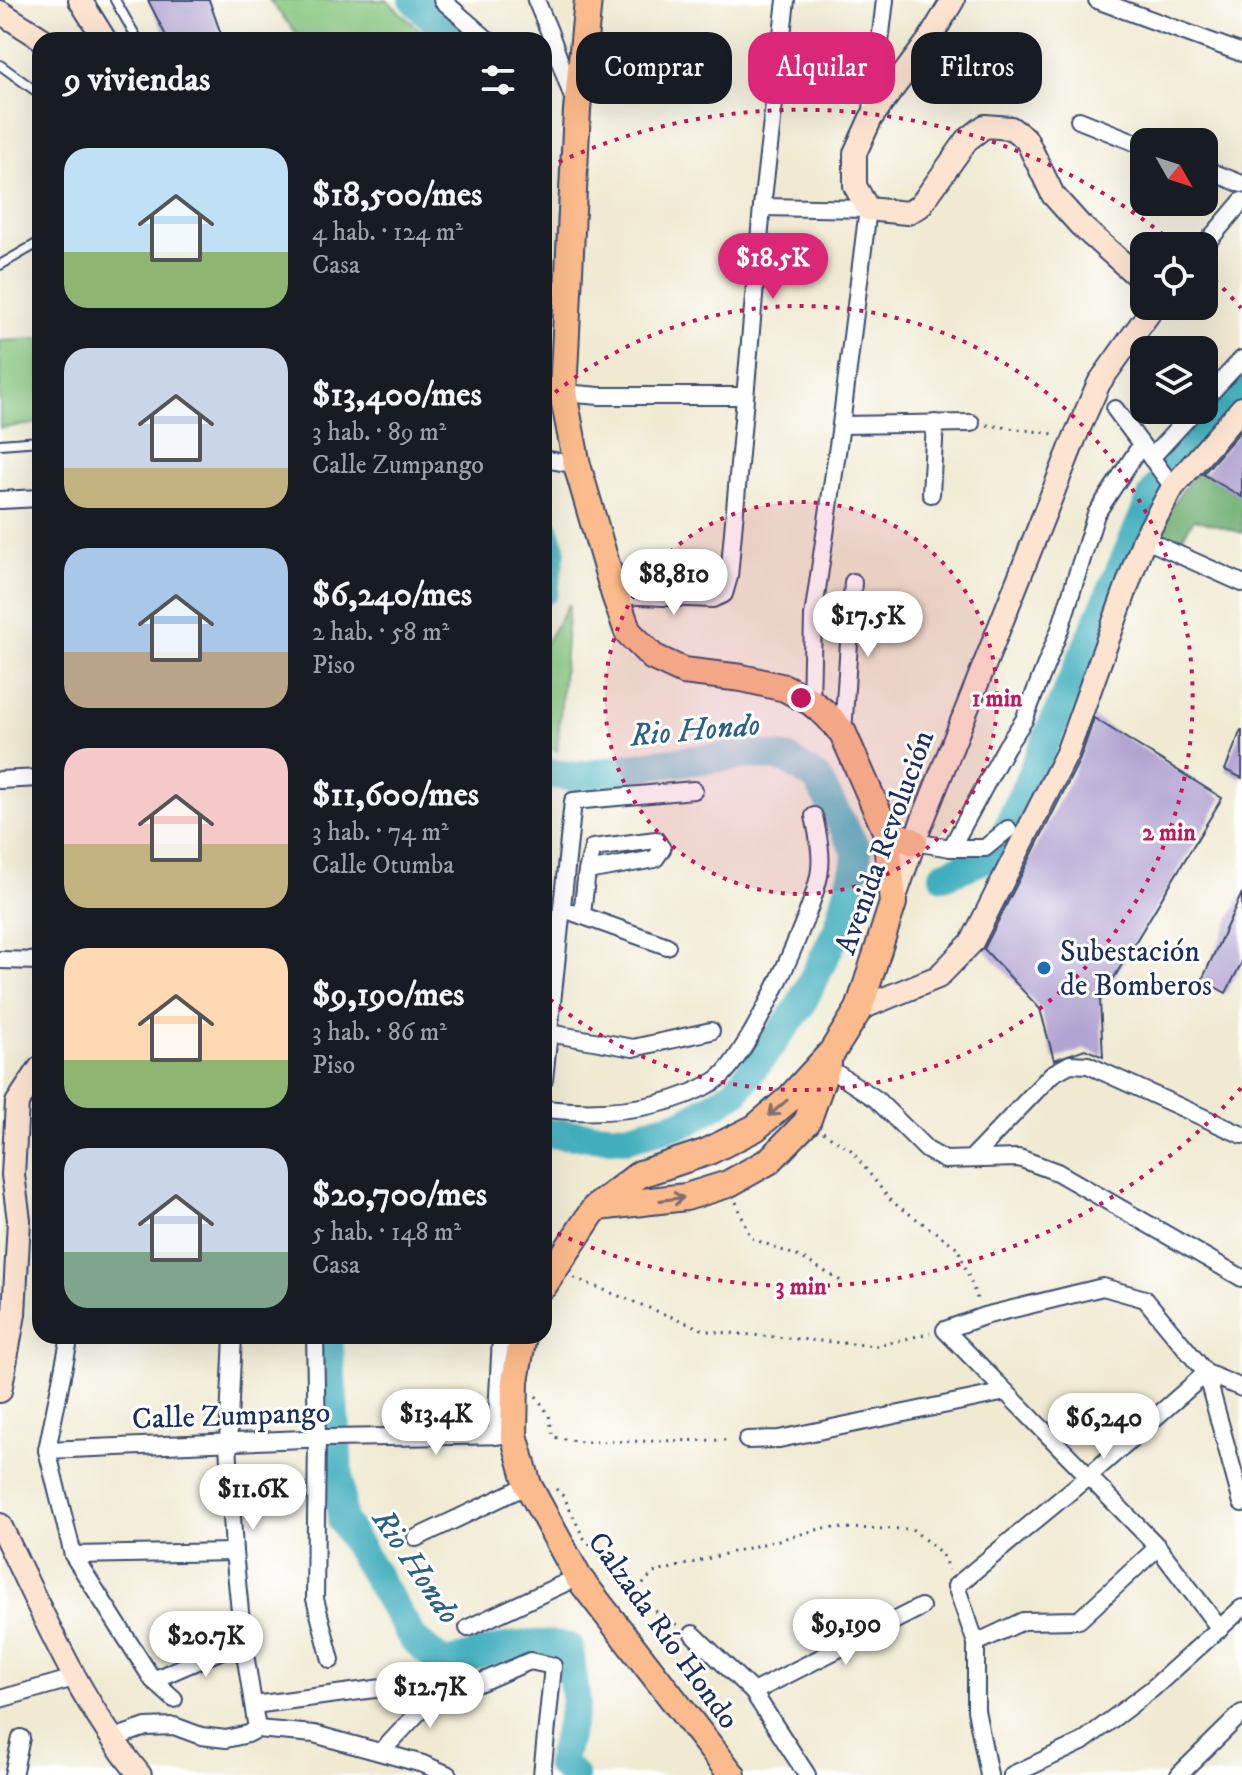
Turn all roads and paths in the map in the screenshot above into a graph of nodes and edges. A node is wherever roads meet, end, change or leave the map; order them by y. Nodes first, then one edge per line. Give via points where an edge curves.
1 (80, 0) edge
2 (115, 0) edge
3 (442, 0) edge
4 (536, 0) edge
5 (588, 0) edge
6 (786, 0) edge
7 (885, 0) edge
8 (953, 0) edge
9 (1097, 0) edge
10 (0, 12) edge
11 (32, 32) edge
12 (100, 32) edge
13 (133, 32) edge
14 (479, 32) edge
15 (549, 32) edge
16 (552, 39) edge
17 (1242, 53) edge
18 (0, 65) edge
19 (32, 88) edge
20 (577, 110) junction
21 (871, 118) junction
22 (1079, 120) dead end
23 (1130, 140) edge
24 (1218, 175) edge
25 (1242, 184) edge
26 (1242, 201) edge
27 (762, 207) junction
28 (868, 209) junction
29 (1216, 232) edge
30 (32, 246) edge
31 (1, 261) edge
32 (1130, 270) edge
33 (1144, 320) edge
34 (1242, 359) edge
35 (1218, 385) edge
36 (563, 393) junction
37 (745, 396) junction
38 (1242, 408) edge
39 (1115, 409) dead end
40 (935, 423) junction
41 (971, 423) joint
42 (1186, 424) edge
43 (841, 425) junction
44 (1075, 437) junction
45 (32, 442) edge
46 (0, 444) edge
47 (552, 460) edge
48 (577, 465) junction
49 (1159, 469) junction
50 (931, 494) dead end
51 (32, 498) edge
52 (0, 500) edge
53 (1144, 539) junction
54 (853, 582) dead end
55 (1242, 583) edge
56 (615, 595) junction
57 (811, 702) junction
58 (843, 733) junction
59 (32, 778) edge
60 (0, 780) edge
61 (694, 790) dead end
62 (814, 816) dead end
63 (1008, 829) dead end
64 (886, 831) junction
65 (914, 842) junction
66 (951, 848) junction
67 (587, 871) junction
68 (893, 903) junction
69 (562, 910) junction
70 (582, 914) junction
71 (667, 946) dead end
72 (0, 960) edge
73 (32, 961) edge
74 (552, 962) edge
75 (859, 1009) junction
76 (711, 1031) dead end
77 (552, 1034) edge
78 (830, 1059) junction
79 (32, 1080) edge
80 (552, 1110) edge
81 (807, 1122) junction
82 (1242, 1135) edge
83 (971, 1159) junction
84 (6, 1164) edge
85 (728, 1184) junction
86 (595, 1208) junction
87 (552, 1271) edge
88 (552, 1278) edge
89 (1242, 1278) edge
90 (841, 1281) dead end
91 (984, 1316) junction
92 (945, 1330) junction
93 (68, 1344) edge
94 (233, 1344) edge
95 (316, 1344) edge
96 (501, 1344) edge
97 (522, 1344) edge
98 (1206, 1373) junction
99 (515, 1381) junction
100 (1242, 1388) edge
101 (0, 1391) edge
102 (1006, 1392) junction
103 (505, 1436) junction
104 (322, 1439) junction
105 (747, 1440) joint
106 (228, 1443) junction
107 (47, 1450) junction
108 (1090, 1475) junction
109 (539, 1484) junction
110 (1242, 1503) edge
111 (0, 1525) edge
112 (416, 1538) dead end
113 (1158, 1547) junction
114 (234, 1552) junction
115 (73, 1555) junction
116 (578, 1577) junction
117 (956, 1586) junction
118 (632, 1596) junction
119 (921, 1607) dead end
120 (1242, 1608) edge
121 (468, 1628) dead end
122 (1220, 1629) junction
123 (693, 1634) joint
124 (243, 1641) junction
125 (976, 1643) junction
126 (331, 1660) dead end
127 (74, 1678) junction
128 (450, 1679) junction
129 (153, 1680) junction
130 (753, 1692) junction
131 (0, 1699) edge
132 (174, 1699) dead end
133 (254, 1705) junction
134 (1242, 1713) edge
135 (257, 1729) junction
136 (21, 1738) dead end
137 (111, 1739) junction
138 (381, 1752) junction
139 (13, 1775) edge
140 (140, 1775) edge
141 (449, 1775) edge
142 (542, 1775) edge
143 (732, 1775) edge
144 (807, 1775) edge
145 (989, 1775) edge
146 (1012, 1775) edge
147 (1179, 1775) edge

1 - 12 main road
2 - 13 lane
3 - 14 street
4 - 15 street
5 - 20 main road
6 - 27 street
7 - 21 street
8 - 21 main road
9 - 17 street
10 - 11 main road
16 - 20 street
18 - 19 lane
20 - 36 main road
21 - 28 main road via 855,153 855,186
22 - 23 street
24 - 25 street
26 - 29 street
27 - 28 street
27 - 37 street
28 - 32 main road via 907,213 920,206 967,140 985,126 1011,128 1026,139 1053,195
28 - 43 street
30 - 31 lane
33 - 44 main road, Avenida Revolución via 1099,383
34 - 35 street
36 - 37 street
36 - 48 main road
37 - 56 street via 724,594 713,599
38 - 49 main road
39 - 49 street
40 - 41 street
40 - 43 street
40 - 50 street
41 - 44 path
42 - 49 street
43 - 57 street via 813,617
44 - 65 main road, Avenida Revolución
45 - 46 lane
47 - 48 street
48 - 56 main road
49 - 53 main road
49 - 66 street via 1096,514 1024,720
51 - 52 street
53 - 55 street
53 - 75 main road via 1067,753 972,942 938,977
54 - 58 street
56 - 57 main road via 628,632 653,657 683,671 785,688
57 - 58 main road
58 - 64 main road
59 - 60 street
61 - 69 street via 573,801
62 - 80 street, Avenida Revolución via 821,849 819,876 785,969 740,1055 718,1079 681,1097 646,1107
63 - 66 street via 985,848
64 - 65 main road
64 - 68 main road
65 - 66 street
65 - 68 main road, Avenida Revolución
67 - 67 street via 655,859 662,849 656,840 593,848
67 - 70 street
68 - 75 main road, Avenida Revolución
69 - 70 street
69 - 74 street
70 - 71 street
72 - 73 street
75 - 78 main road, Avenida Revolución
76 - 77 street via 633,1048
78 - 81 main road, Avenida Revolución
78 - 83 street via 927,1150 945,1160
78 -> 86 main road, Avenida Revolución via 755,1128 707,1152 640,1174
79 - 84 main road via 17,1103
81 - 85 main road, Avenida Revolución via 769,1161
81 - 91 path via 851,1150 891,1201 958,1248
82 - 83 street via 1088,1065 1070,1064 1052,1074
83 - 89 street via 1019,1158 1057,1172
84 - 101 main road via 19,1220 14,1314
86 -> 85 main road, Avenida Revolución via 686,1197
85 - 90 path via 751,1238
86 - 87 main road
88 - 92 path via 707,1331 877,1346
91 - 92 street
91 - 98 street via 1103,1287 1145,1299
92 - 102 street
93 - 107 street
94 - 106 street
95 - 104 street
96 - 103 street
97 - 99 main road, Calzada Río Hondo
98 - 100 street
98 - 108 street
98 - 110 street
99 - 103 main road, Calzada Río Hondo
99 - 105 path via 539,1399 553,1437 582,1442
102 - 105 street via 779,1439
102 - 108 street
103 - 104 street, Calle Zumpango
103 - 109 main road, Calzada Río Hondo
104 - 106 street, Calle Zumpango
104 - 126 street via 315,1599
106 - 107 street, Calle Zumpango
106 - 114 street
107 - 115 street
108 - 113 street
108 - 117 street
109 - 112 street
109 - 116 main road, Calzada Río Hondo
109 - 118 path via 564,1497 583,1537
111 - 127 main road
113 - 122 street
113 - 125 street via 1079,1620 1023,1621
114 - 115 street
114 - 124 street
115 - 129 street
116 - 121 street
116 - 143 main road, Calzada Río Hondo
117 - 118 path via 941,1553 912,1529 824,1528 653,1573
117 - 125 street
118 - 123 path
119 - 130 street
120 - 122 street
122 - 146 street via 1082,1742
123 - 130 street
124 - 129 street
124 - 133 street
125 - 145 street via 976,1710
127 - 131 street
127 - 137 main road
128 - 133 street
128 - 138 street
128 - 142 street via 479,1683 530,1661 553,1666
129 - 132 street
130 - 144 street
133 - 135 street
134 - 147 street
135 - 137 street via 226,1739 174,1726 146,1727
135 - 138 street via 314,1734
136 - 139 street
137 - 140 main road
138 - 141 street

